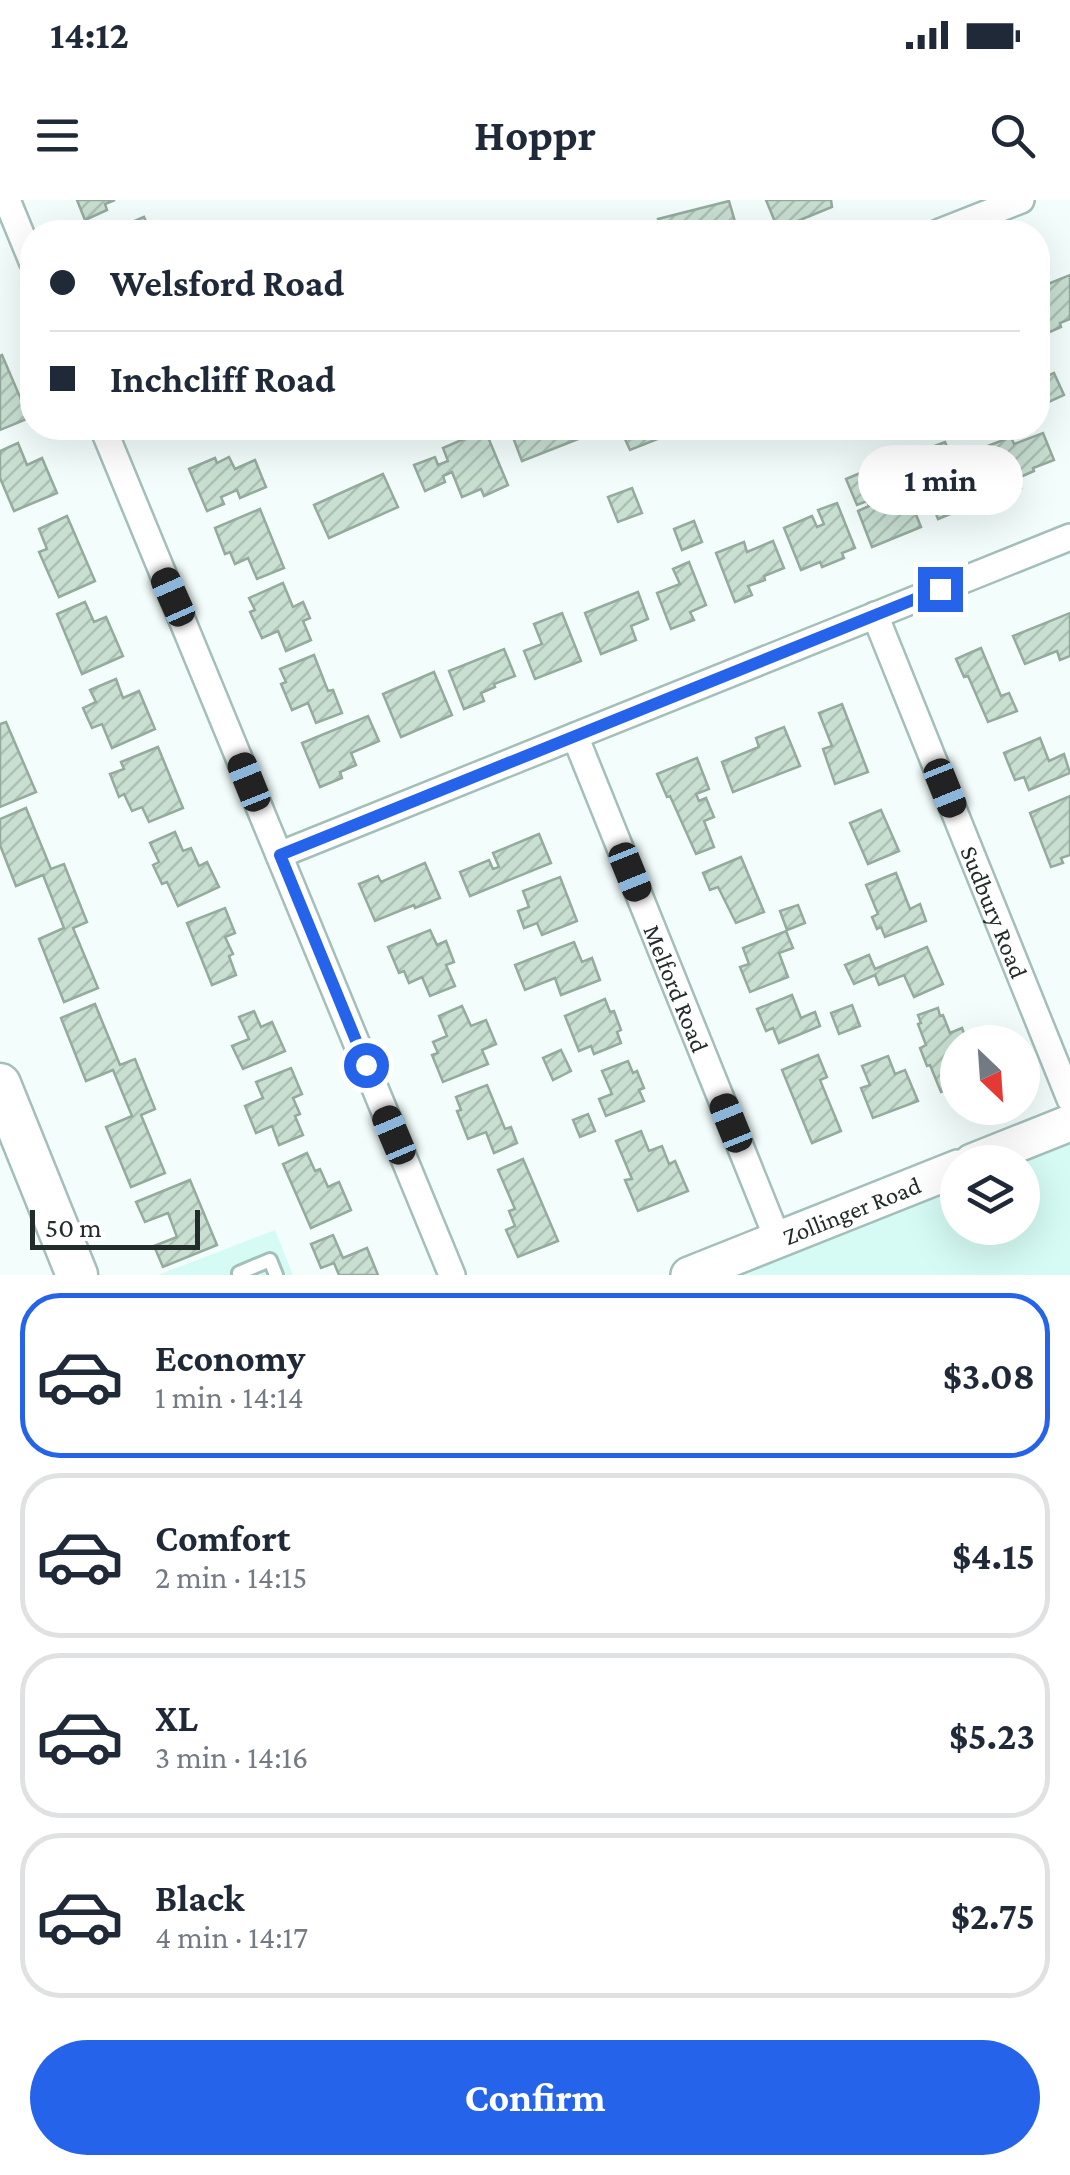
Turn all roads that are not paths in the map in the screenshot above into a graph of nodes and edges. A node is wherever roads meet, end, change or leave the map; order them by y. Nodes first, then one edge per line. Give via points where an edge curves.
1 (7, 200) edge
2 (1021, 200) edge
3 (970, 220) edge
4 (20, 232) edge
5 (115, 440) edge
6 (1070, 537) edge
7 (875, 615) junction
8 (575, 736) junction
9 (280, 855) junction
10 (0, 1084) edge
11 (1070, 1100) edge
12 (1070, 1123) edge
13 (1015, 1145) edge
14 (940, 1175) edge
15 (778, 1240) junction
16 (734, 1267) edge
17 (239, 1273) edge
18 (77, 1275) edge
19 (276, 1275) edge
20 (452, 1275) edge
21 (690, 1275) edge

1 - 4 street
2 - 3 street
5 - 9 street
6 - 7 street
7 - 8 street
7 - 11 street, Sudbury Road
8 - 9 street
8 - 15 street, Melford Road
9 - 20 street
10 - 18 main road
12 - 13 main road
14 - 15 main road, Zollinger Road
15 - 16 main road, Zollinger Road
16 - 21 main road, Zollinger Road
17 - 19 lane via 270,1260

